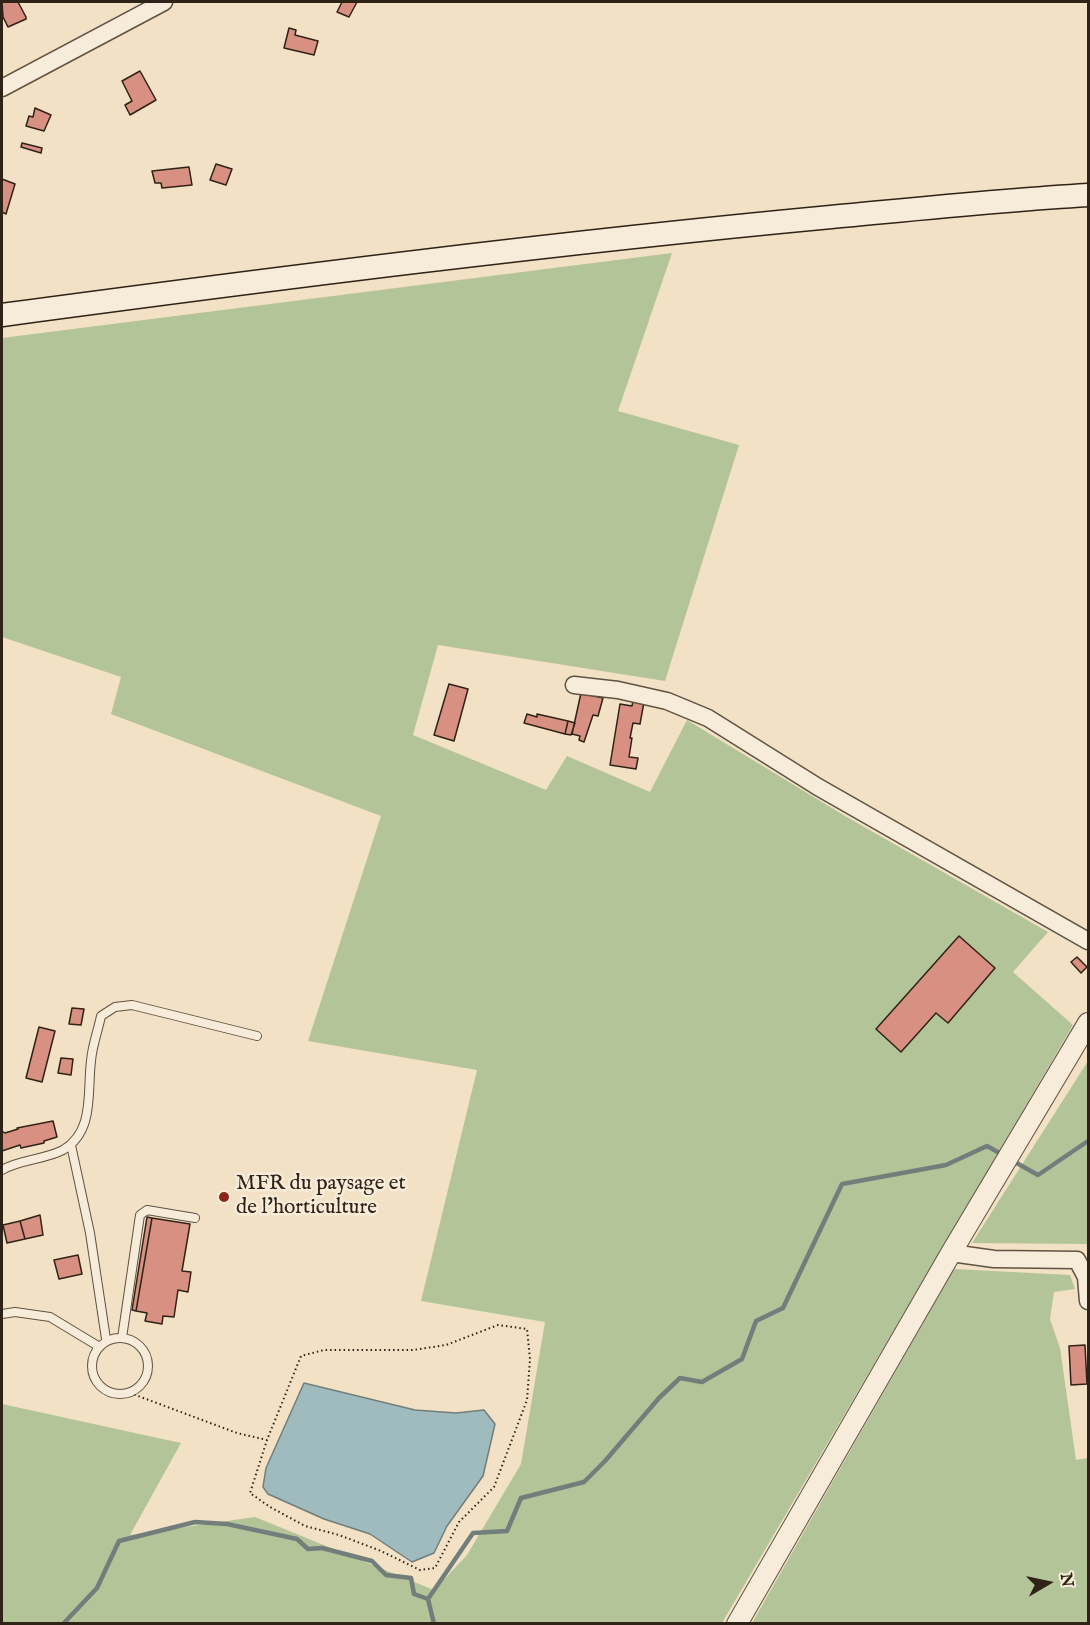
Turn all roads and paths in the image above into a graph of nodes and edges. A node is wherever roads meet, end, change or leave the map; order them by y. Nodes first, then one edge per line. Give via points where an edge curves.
1 (164, 2) edge
2 (2, 88) edge
3 (1089, 195) edge
4 (2, 315) edge
5 (574, 685) dead end
6 (1089, 941) edge
7 (1089, 1023) edge
8 (257, 1036) dead end
9 (70, 1145) junction
10 (2, 1170) edge
11 (195, 1218) dead end
12 (951, 1253) junction
13 (1089, 1301) edge
14 (2, 1314) edge
15 (122, 1338) junction
16 (106, 1340) junction
17 (98, 1346) junction
18 (130, 1394) junction
19 (267, 1440) junction
20 (737, 1623) edge

1 - 2 street
3 - 4 main road via 506,250
5 - 6 street via 668,701 708,718 818,787
7 - 12 street
8 - 9 lane via 132,1005 115,1007 101,1016 91,1061 85,1124
9 - 10 lane
9 - 16 lane via 90,1233
11 - 15 lane via 147,1210 140,1215
12 - 13 street via 1077,1260 1086,1277
12 - 20 street
14 - 17 lane via 50,1317
15 - 16 lane
15 - 18 lane via 140,1347 148,1360 148,1375
16 - 17 lane
17 - 18 lane via 92,1364 98,1386 108,1393
18 - 19 path
19 - 19 path via 301,1356 324,1350 413,1350 446,1344 498,1325 527,1329 527,1400 494,1487 459,1522 435,1568 420,1570 360,1543 305,1526 250,1493

